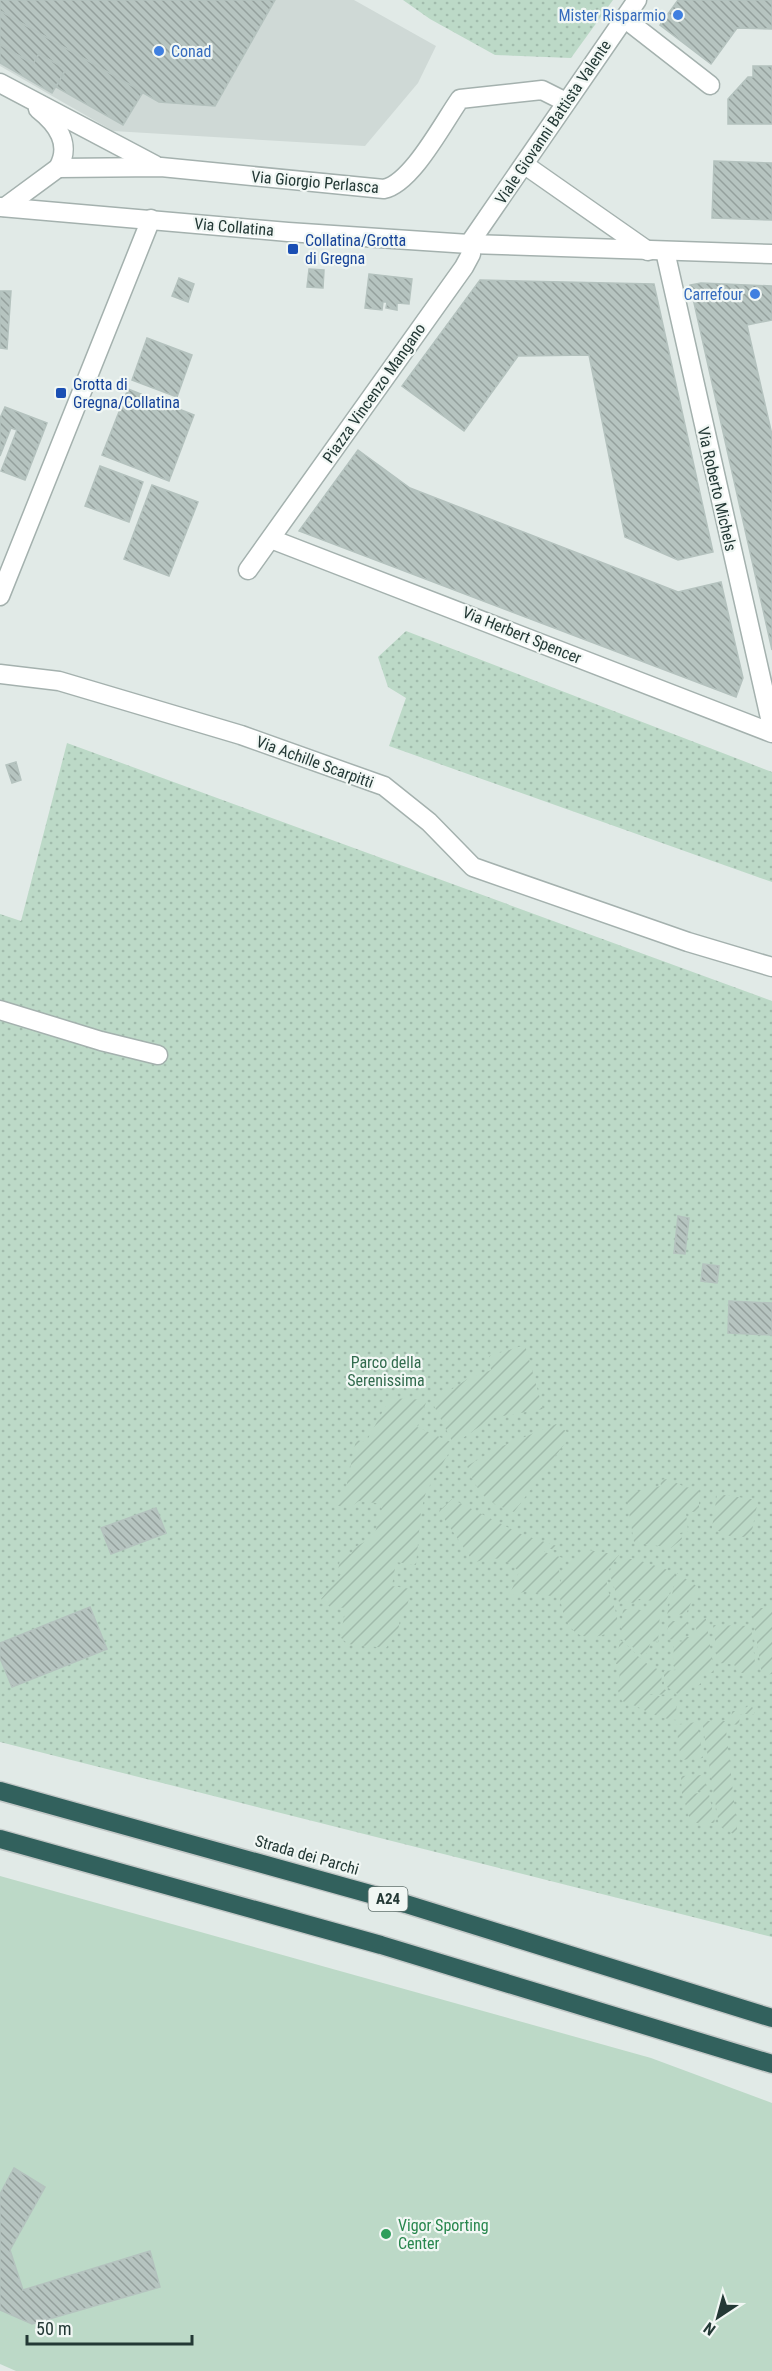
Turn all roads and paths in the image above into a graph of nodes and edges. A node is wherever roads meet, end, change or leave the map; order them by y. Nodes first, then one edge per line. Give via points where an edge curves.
1 (637, 0) edge
2 (624, 18) junction
3 (710, 85) dead end
4 (7, 87) edge
5 (566, 102) junction
6 (525, 165) junction
7 (160, 167) junction
8 (58, 168) junction
9 (2, 207) edge
10 (151, 219) junction
11 (469, 244) junction
12 (657, 251) junction
13 (772, 254) edge
14 (271, 539) junction
15 (248, 570) dead end
16 (2, 588) edge
17 (0, 674) edge
18 (772, 727) edge
19 (772, 733) edge
20 (772, 967) edge
21 (0, 1010) edge
22 (158, 1055) dead end
23 (0, 1791) edge
24 (0, 1839) edge
25 (655, 1981) junction
26 (772, 2007) edge
27 (772, 2018) edge
28 (729, 2050) junction
29 (772, 2064) edge
30 (772, 2069) edge

1 - 2 street, Viale Giovanni Battista Valente
2 - 3 street
2 - 5 street, Viale Giovanni Battista Valente
4 - 7 street, Via Giorgio Perlasca
4 - 8 street, Via Giorgio Perlasca via 56,124 64,150
5 - 6 street, Viale Giovanni Battista Valente
5 - 7 street, Via Giorgio Perlasca via 543,90 460,99 406,175 384,189
6 - 11 street, Viale Giovanni Battista Valente
6 - 12 street
7 - 8 street, Via Giorgio Perlasca
8 - 9 street
9 - 10 street, Via Collatina
10 - 11 street, Via Collatina
10 - 16 street
11 - 12 street, Via Collatina
11 - 14 street, Piazza Vincenzo Mangano via 471,254 464,267
12 - 13 street, Via Collatina
12 - 18 street, Via Roberto Michels
14 - 15 street, Piazza Vincenzo Mangano
14 - 19 street, Via Herbert Spencer
17 - 20 street, Via Achille Scarpitti via 59,681 241,735 384,786 429,822 473,867
21 - 22 street
23 - 25 highway, Strada dei Parchi / A24 via 309,1876
24 - 28 highway via 381,1945
25 - 26 highway
25 - 27 highway, Strada dei Parchi / A24
28 - 29 highway
28 - 30 highway

